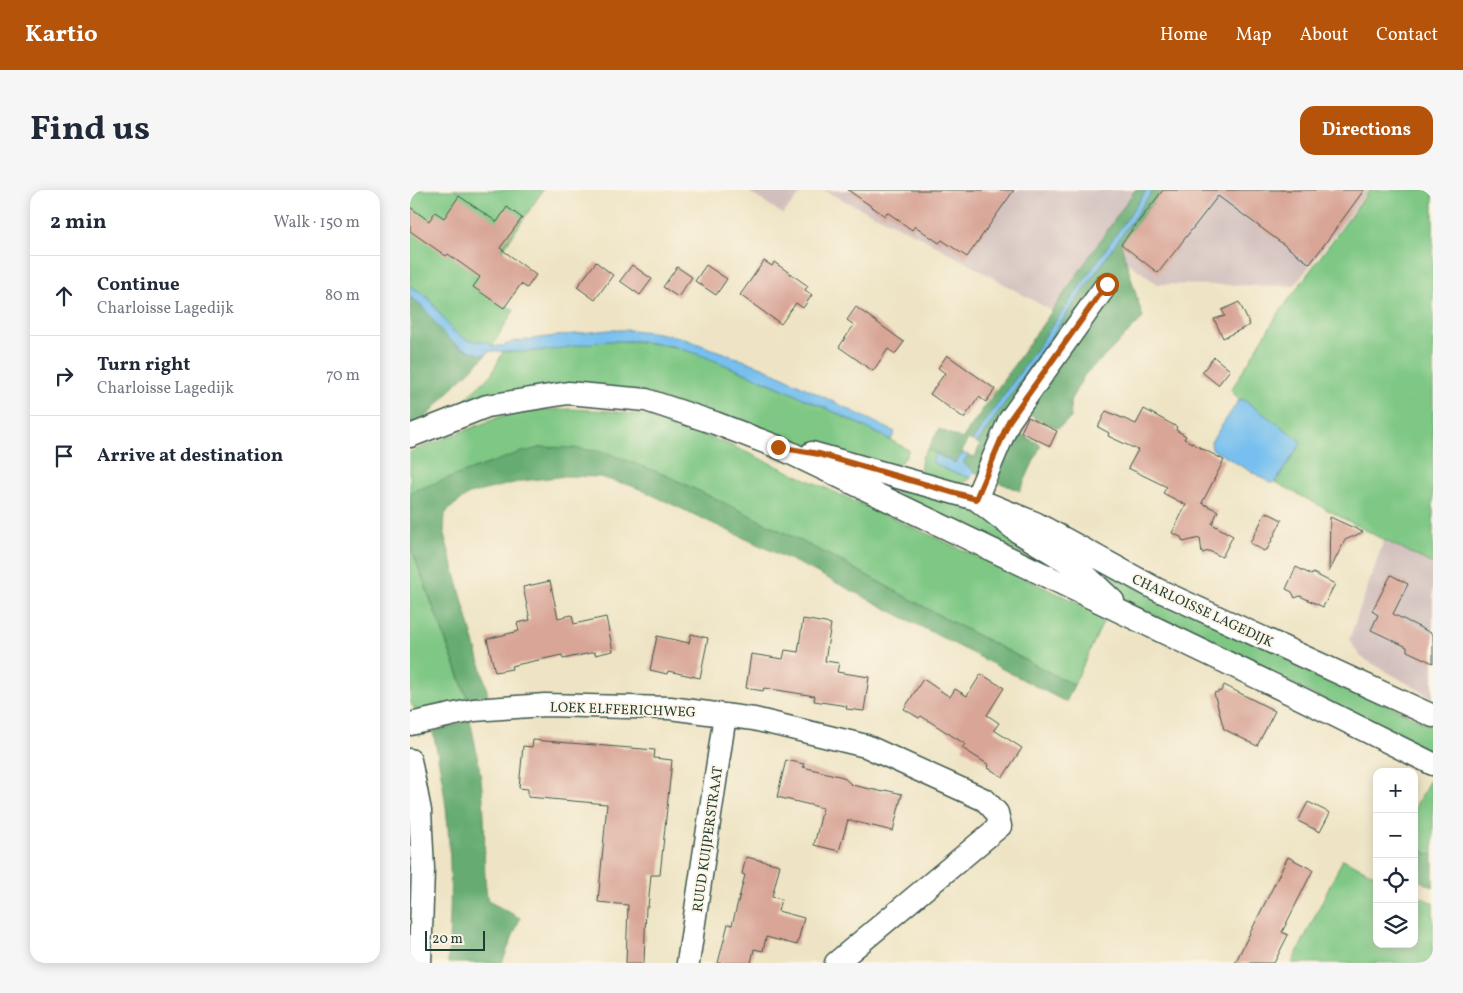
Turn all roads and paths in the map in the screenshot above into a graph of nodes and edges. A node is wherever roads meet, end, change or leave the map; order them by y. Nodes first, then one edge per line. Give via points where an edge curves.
1 (1107, 284) dead end
2 (410, 436) edge
3 (778, 447) junction
4 (976, 499) junction
5 (1132, 618) junction
6 (725, 715) junction
7 (1433, 716) edge
8 (410, 724) edge
9 (410, 760) edge
10 (1433, 764) edge
11 (420, 963) edge
12 (688, 963) edge
13 (836, 963) edge

1 - 4 street via 1009,421
2 - 3 street, CHARLOISSE LAGEDIJK via 487,406 568,393 646,400
3 - 4 street, CHARLOISSE LAGEDIJK via 819,454
3 - 5 street, CHARLOISSE LAGEDIJK
4 - 5 street, CHARLOISSE LAGEDIJK via 1017,531 1078,568
4 - 7 street, CHARLOISSE LAGEDIJK via 1035,523 1156,590
5 - 10 street, CHARLOISSE LAGEDIJK
6 - 8 street, LOEK ELFFERICHWEG via 670,708 545,705 474,710
6 - 12 street, RUUD KUIJPERSTRAAT
6 - 13 street, LOEK ELFFERICHWEG via 866,746 985,800 997,813 1000,826
9 - 11 street via 420,811 424,869

